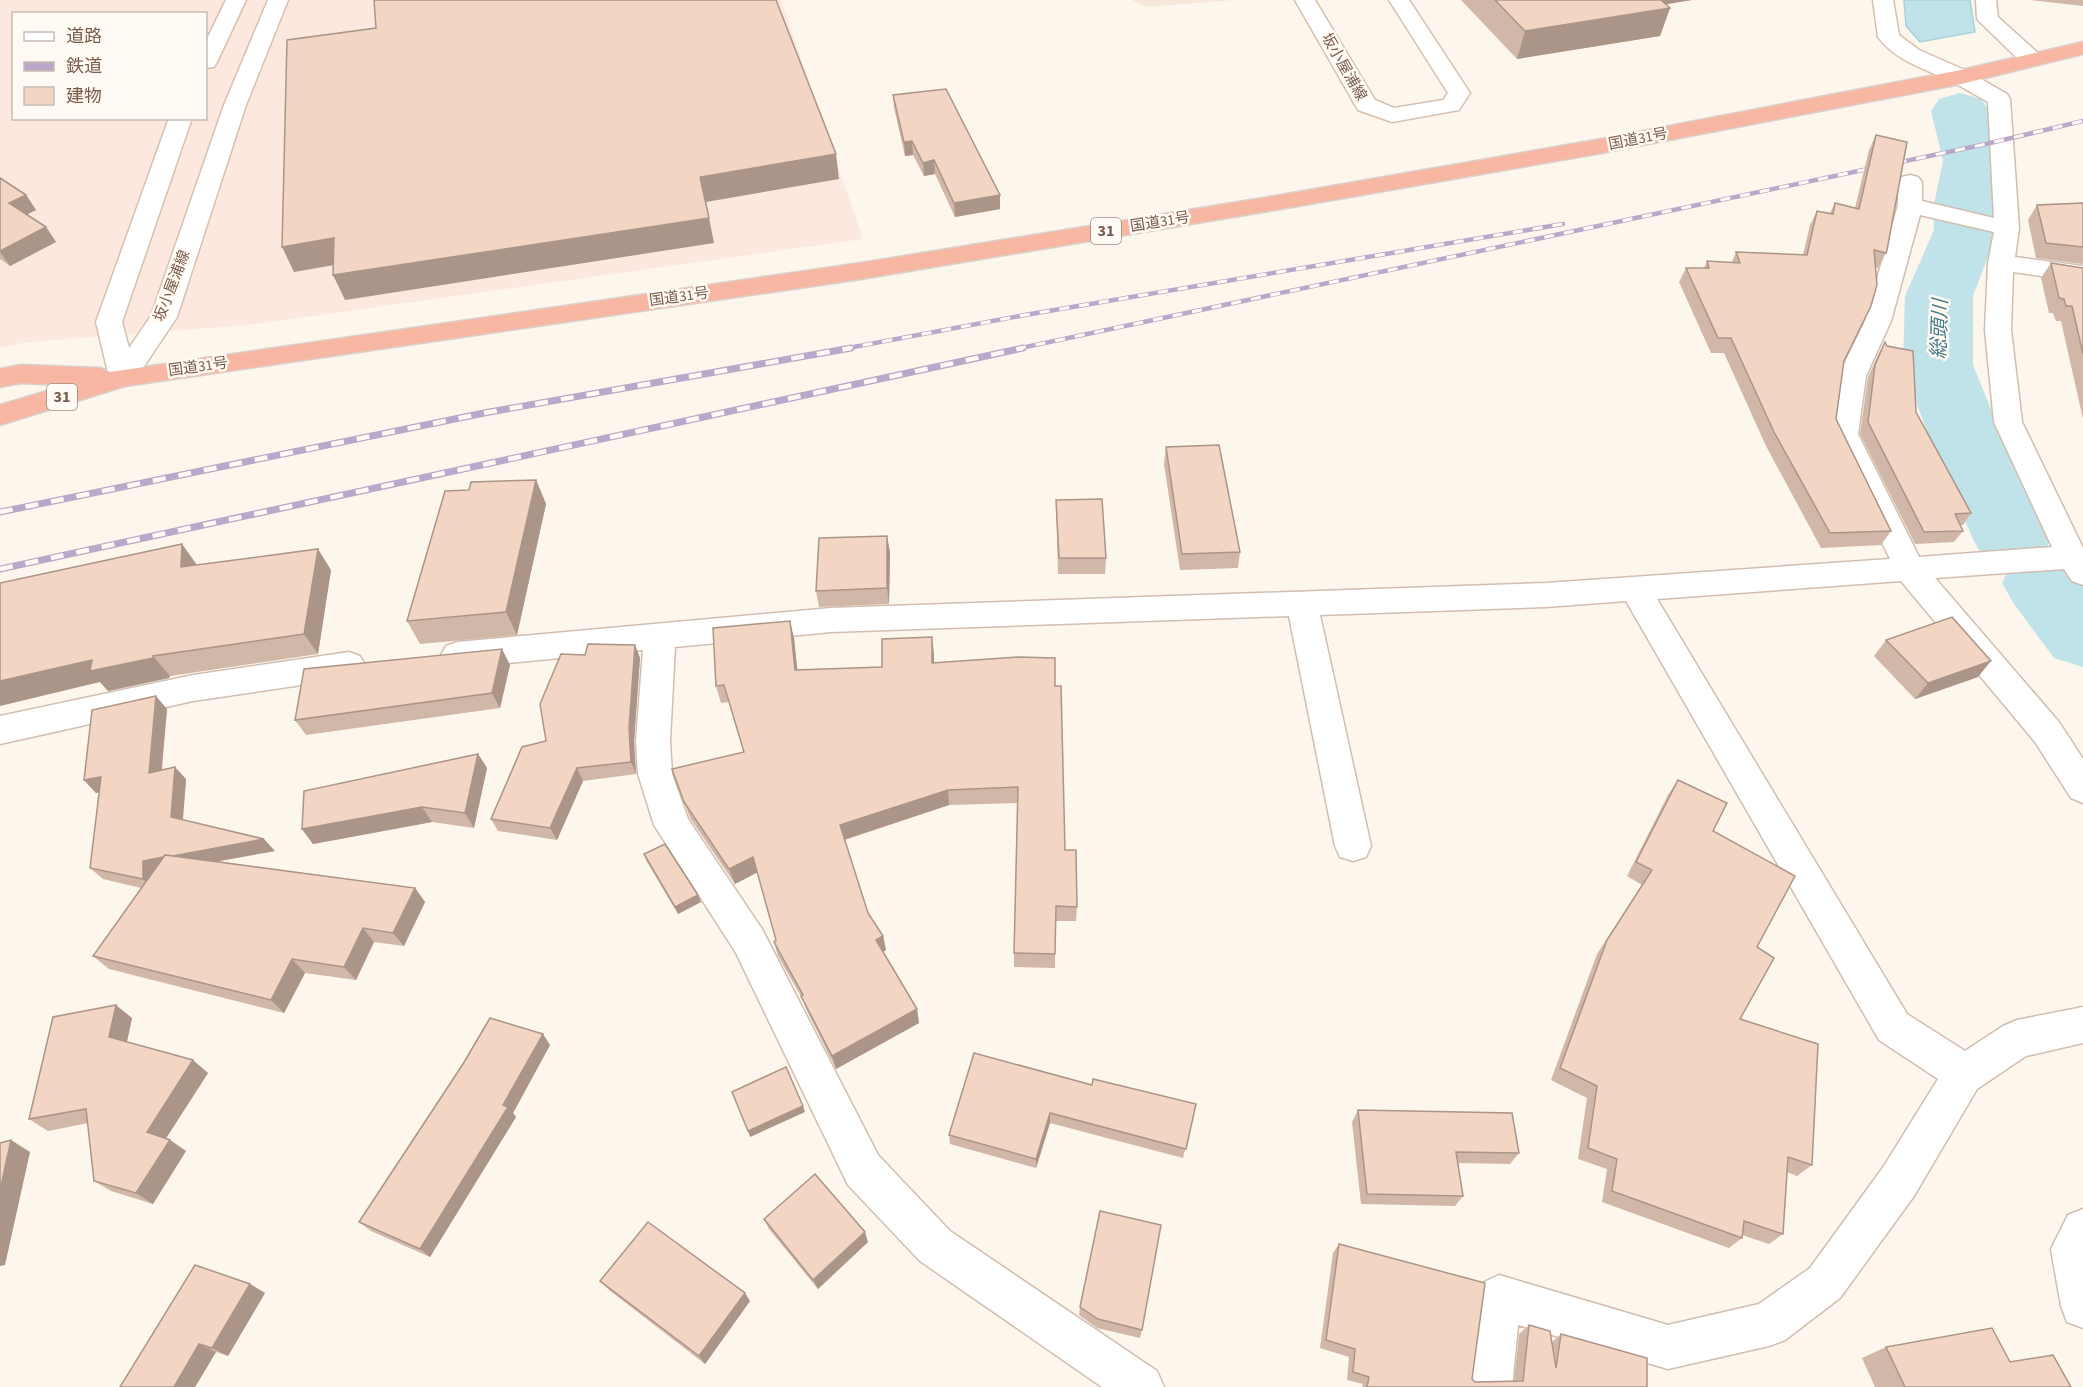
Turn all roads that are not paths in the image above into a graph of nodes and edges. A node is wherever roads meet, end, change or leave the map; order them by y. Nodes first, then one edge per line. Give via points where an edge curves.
1 (236, 0) edge
2 (278, 0) edge
3 (1305, 0) edge
4 (1399, 0) edge
5 (1883, 0) edge
6 (1986, 0) edge
7 (2083, 48) edge
8 (2031, 59) junction
9 (207, 60) edge
10 (1961, 77) junction
11 (179, 120) edge
12 (1995, 225) junction
13 (2001, 263) junction
14 (2083, 274) edge
15 (123, 377) junction
16 (0, 378) edge
17 (0, 415) edge
18 (2077, 565) edge
19 (1911, 571) junction
20 (1636, 590) junction
21 (1302, 604) junction
22 (660, 636) junction
23 (426, 658) edge
24 (379, 662) edge
25 (0, 730) edge
26 (2083, 788) edge
27 (1353, 846) dead end
28 (2083, 1025) edge
29 (1966, 1074) junction
30 (2083, 1230) edge
31 (2083, 1306) edge
32 (1141, 1387) edge
33 (1490, 1387) edge

1 - 9 street
2 - 15 street, 坂小屋浦線 via 235,105 164,317
3 - 4 street, 坂小屋浦線 via 1366,105 1392,115 1452,105 1459,93
5 - 10 street via 1889,37 1911,55
6 - 8 street via 1988,19
7 - 8 highway, 国道31号 / 31
8 - 10 highway, 国道31号 / 31
10 - 12 street via 1999,99
10 - 15 highway, 国道31号 / 31 via 1585,149 861,271
11 - 15 street via 109,322
12 - 13 street
12 - 19 street via 1915,199 1878,321 1851,376 1844,434
13 - 14 street
13 - 18 street via 1998,330 2008,422
15 - 16 highway, 国道31号 / 31 via 21,374
15 - 17 highway, 国道31号 / 31
18 - 19 street
19 - 20 street
19 - 26 street via 2047,732
20 - 21 street
20 - 29 street via 1893,1027
21 - 22 street via 831,620
21 - 27 street
22 - 23 street
22 - 32 street via 653,741 655,774 672,825 749,941 862,1170 935,1246
24 - 25 street via 193,688
28 - 29 street via 2017,1039
29 - 33 street via 1899,1181 1825,1283 1769,1324 1668,1347 1499,1297
30 - 31 street via 2072,1249

